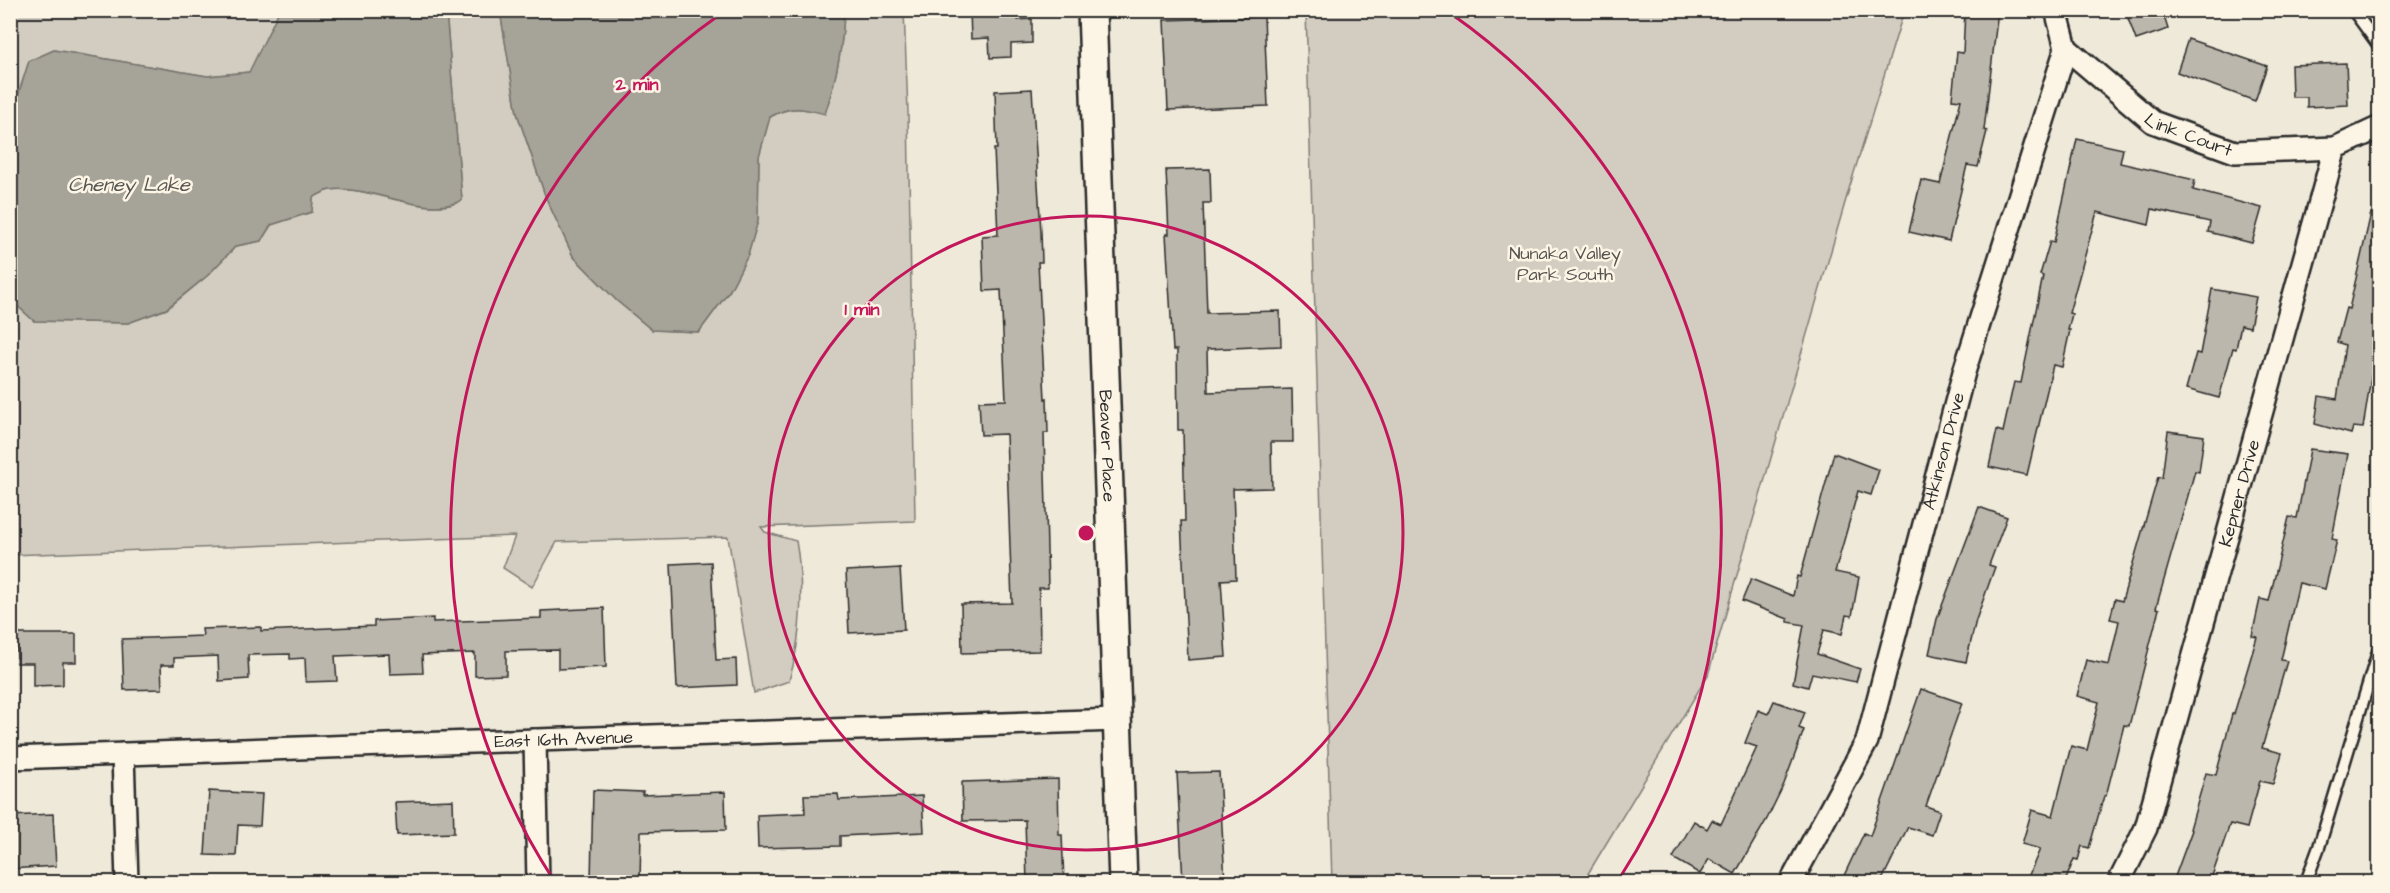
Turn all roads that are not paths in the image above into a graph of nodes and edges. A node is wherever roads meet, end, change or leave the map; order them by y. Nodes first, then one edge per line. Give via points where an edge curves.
1 (1092, 10) edge
2 (2056, 10) edge
3 (2353, 10) edge
4 (2379, 47) edge
5 (2066, 48) junction
6 (2379, 127) edge
7 (2335, 148) junction
8 (2379, 645) edge
9 (1117, 720) junction
10 (535, 740) junction
11 (123, 754) junction
12 (10, 758) edge
13 (127, 882) edge
14 (538, 882) edge
15 (1123, 882) edge
16 (1791, 882) edge
17 (2119, 882) edge
18 (2306, 882) edge

1 - 9 street, Beaver Place
2 - 5 street
3 - 4 lane
5 - 7 street, Link Court via 2152,122 2235,152
5 - 16 street, Atkinson Drive via 1964,372 1867,741
6 - 7 street
7 - 17 street, Kepner Drive via 2146,828
8 - 18 lane
9 - 10 street, East 16th Avenue
9 - 15 street, Beaver Place
10 - 11 street, East 16th Avenue
10 - 14 street
11 - 12 street, East 16th Avenue
11 - 13 street

